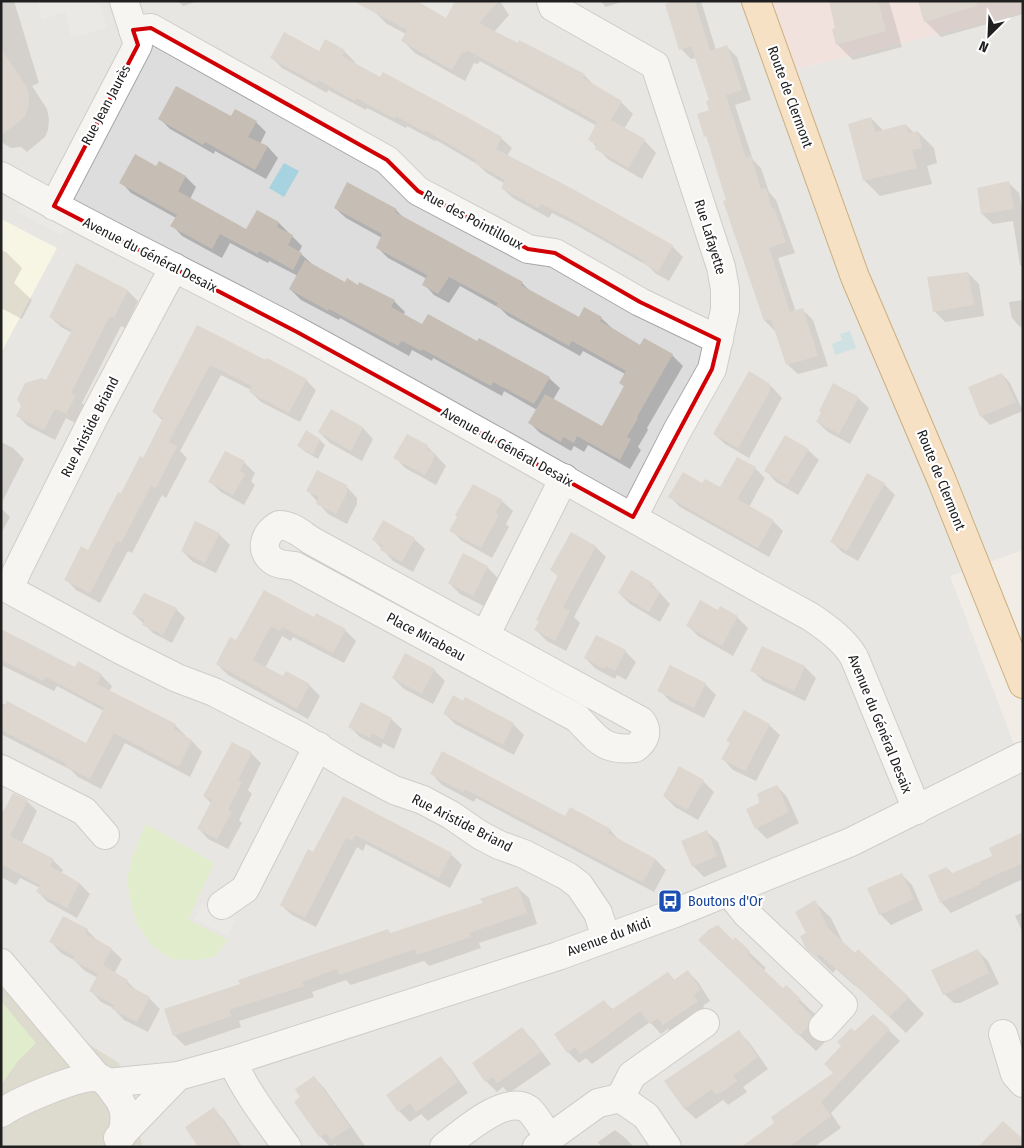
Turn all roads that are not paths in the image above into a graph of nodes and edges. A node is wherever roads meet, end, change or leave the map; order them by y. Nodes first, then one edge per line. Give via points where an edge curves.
1 (124, 1) edge
2 (551, 1) edge
3 (756, 1) edge
4 (771, 1) edge
5 (133, 30) junction
6 (1, 176) edge
7 (54, 206) junction
8 (174, 267) junction
9 (855, 277) junction
10 (719, 340) junction
11 (564, 478) junction
12 (633, 518) junction
13 (5, 587) edge
14 (484, 636) junction
15 (1023, 684) edge
16 (318, 746) junction
17 (1023, 756) edge
18 (1, 768) edge
19 (917, 810) junction
20 (105, 834) dead end
21 (730, 892) junction
22 (222, 905) dead end
23 (606, 938) junction
24 (1, 963) edge
25 (705, 1023) dead end
26 (823, 1027) dead end
27 (1003, 1034) dead end
28 (232, 1061) junction
29 (178, 1076) junction
30 (102, 1080) junction
31 (1023, 1083) edge
32 (620, 1098) junction
33 (1, 1113) edge
34 (114, 1141) edge
35 (543, 1142) edge
36 (286, 1147) edge
37 (444, 1147) edge
38 (667, 1147) edge

1 - 5 street, Rue Jean Jaurès
2 - 10 street, Rue Lafayette via 553,7 655,65 721,267 725,310
3 - 9 main road, Route de Clermont
4 - 9 main road, Route de Clermont
5 - 7 street, Rue Jean Jaurès via 138,45
5 - 10 street, Rue des Pointilloux via 151,28 388,160 418,191 528,249 555,253 640,302
6 - 7 street, Avenue du Général Desaix
7 - 8 street, Avenue du Général Desaix
8 - 11 street, Avenue du Général Desaix
8 - 13 street, Rue Aristide Briand
9 - 15 main road, Route de Clermont via 942,481
10 - 12 street, Rue Lafayette via 712,369
11 - 12 street, Avenue du Général Desaix
11 - 14 street
12 - 19 street, Avenue du Général Desaix via 811,616 849,648
13 - 16 street, Rue Aristide Briand via 121,650 214,692
14 - 14 street, Place Mirabeau via 287,525 279,525 268,535 265,550 276,563 295,566 577,718 608,747 634,748 645,737 641,721
16 - 22 street via 245,889
16 - 23 street, Rue Aristide Briand via 394,790 451,815 499,845 567,876 579,885 598,913
17 - 19 street, Avenue du Midi
18 - 20 street via 84,811
19 - 21 street, Avenue du Midi via 851,842
21 - 23 street, Avenue du Midi
21 - 26 street via 746,913 843,1005
23 - 28 street, Avenue du Midi
24 - 30 street
25 - 32 street via 632,1075
27 - 31 street via 1015,1074
28 - 29 street, Avenue du Midi
28 - 36 street via 257,1106
29 - 30 street, Avenue du Midi
29 - 34 street
30 - 33 street, Avenue du Midi via 66,1083
30 - 34 street via 120,1099 126,1112 125,1123
32 - 35 street via 598,1102
32 - 38 street via 646,1116
35 - 37 street via 529,1110 516,1104 496,1109

